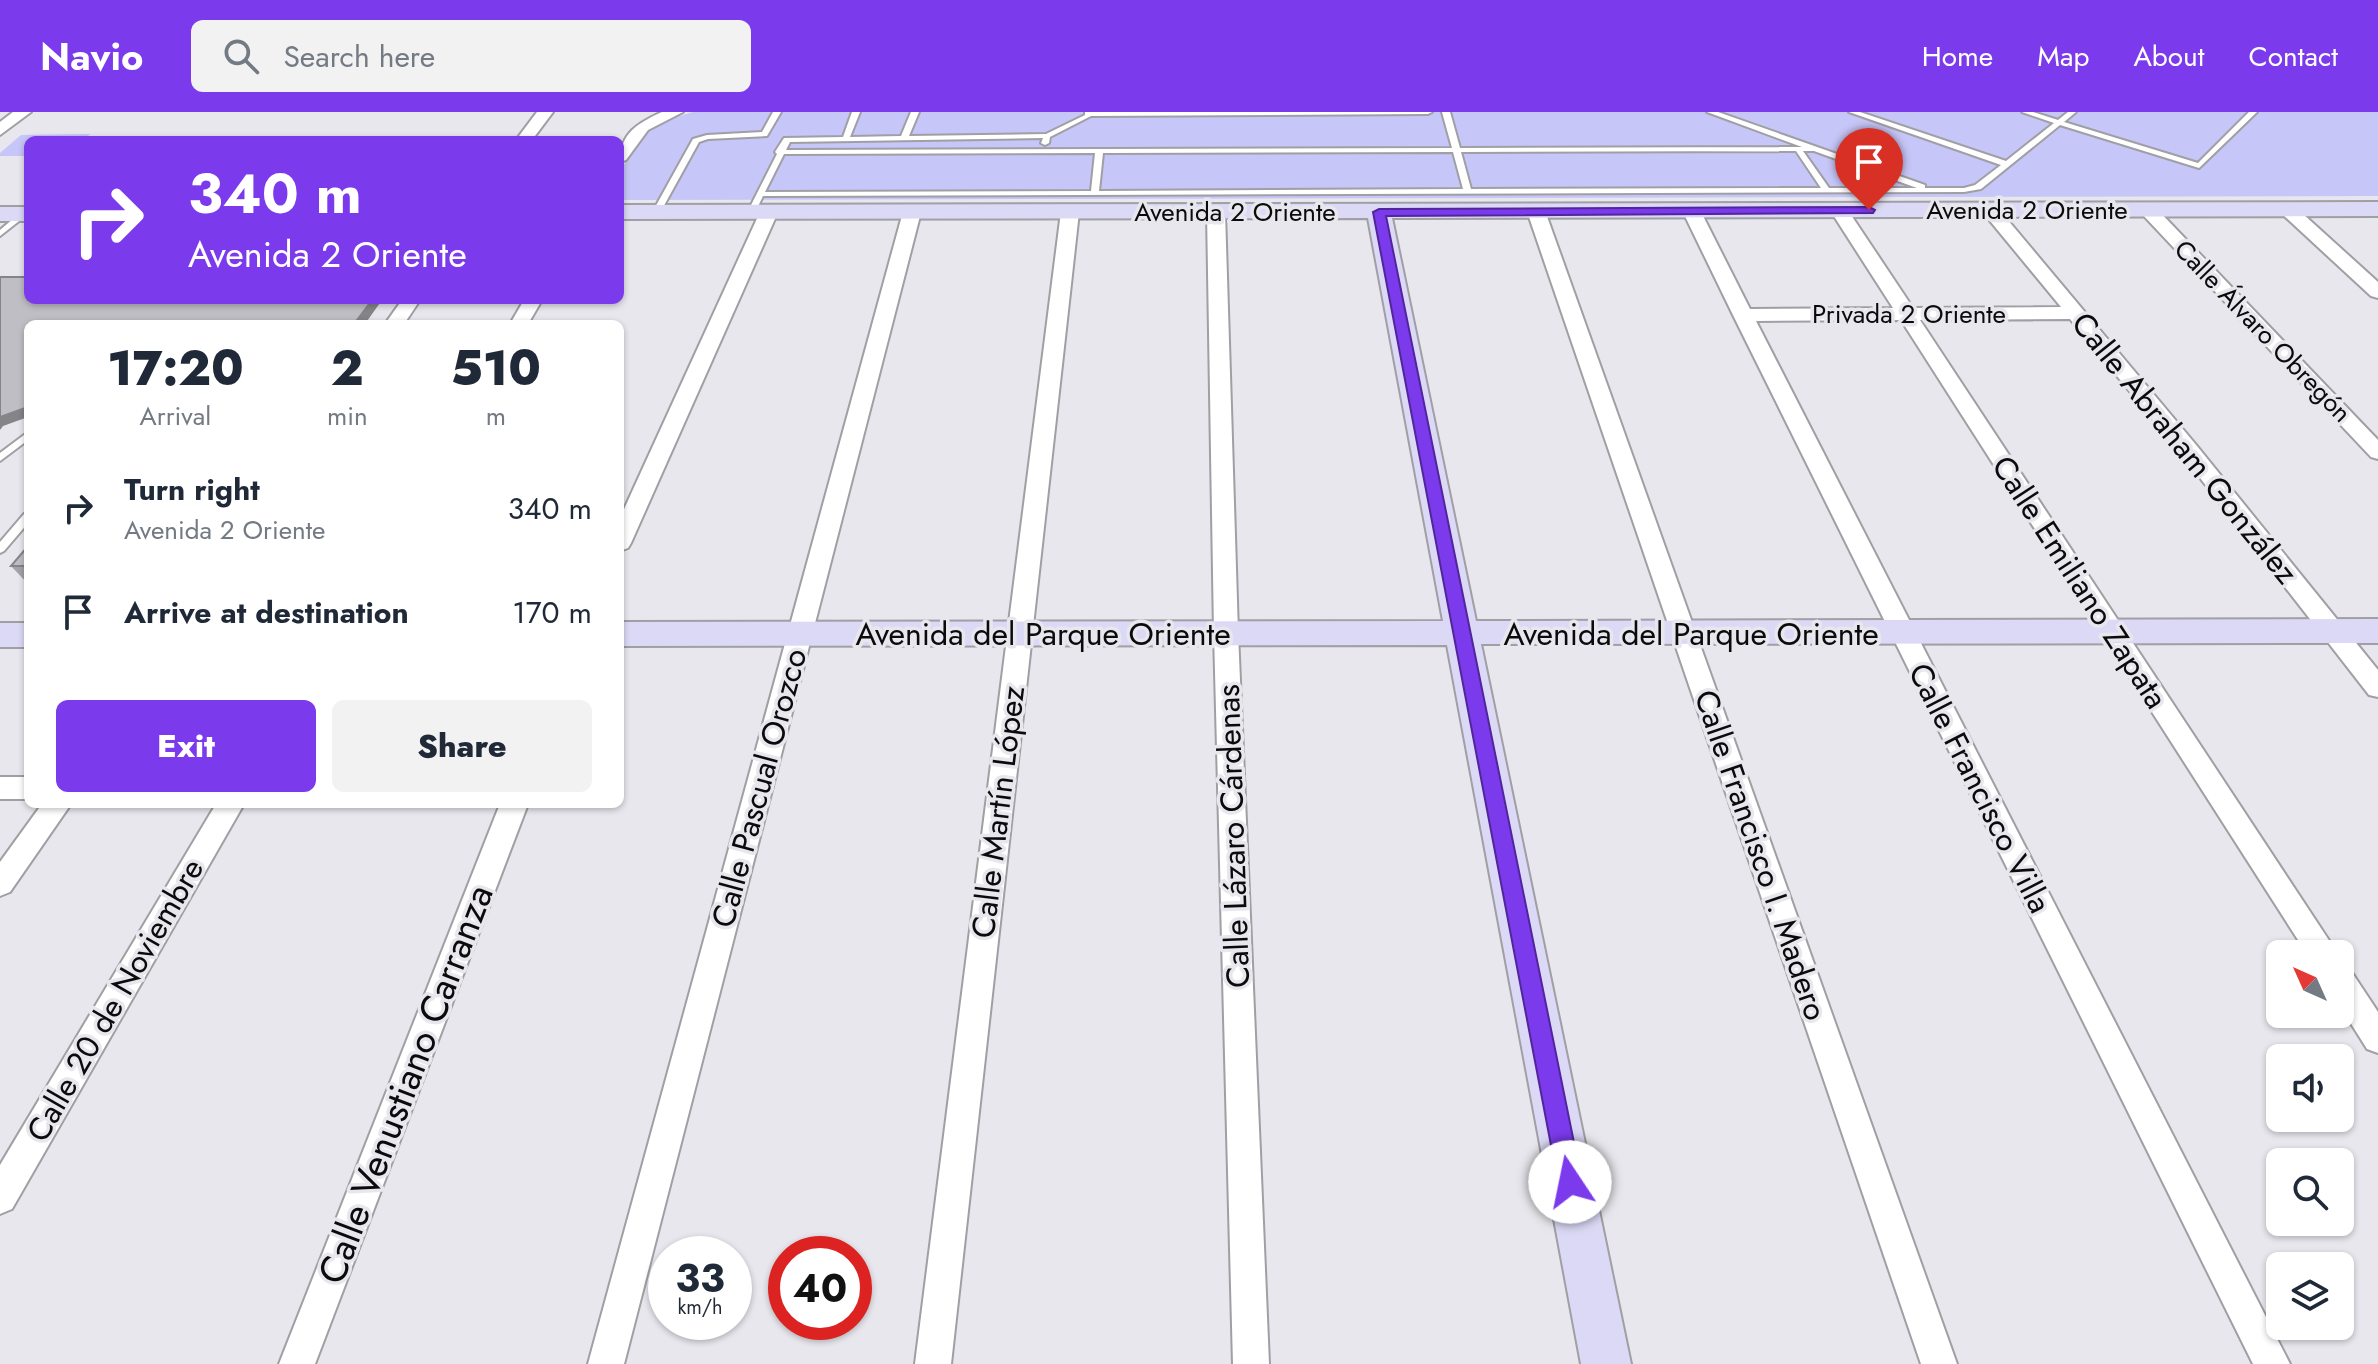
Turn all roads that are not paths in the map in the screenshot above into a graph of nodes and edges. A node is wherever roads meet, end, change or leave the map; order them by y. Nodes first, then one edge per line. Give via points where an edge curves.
1 (23, 112) edge
2 (545, 112) edge
3 (675, 112) edge
4 (777, 112) edge
5 (856, 112) edge
6 (915, 112) edge
7 (1428, 112) edge
8 (1446, 112) edge
9 (1711, 112) edge
10 (1853, 112) edge
11 (2026, 112) edge
12 (2072, 112) edge
13 (2253, 112) edge
14 (1088, 113) edge
15 (2059, 122) junction
16 (0, 130) edge
17 (527, 136) edge
18 (1047, 136) junction
19 (846, 138) junction
20 (904, 138) junction
21 (1798, 149) junction
22 (1816, 149) junction
23 (1457, 150) junction
24 (624, 152) edge
25 (779, 152) junction
26 (1043, 152) junction
27 (1099, 152) junction
28 (2007, 164) junction
29 (1971, 189) junction
30 (1933, 190) junction
31 (1468, 192) junction
32 (1095, 193) junction
33 (1833, 200) junction
34 (760, 206) junction
35 (2287, 209) junction
36 (2378, 209) edge
37 (1691, 210) junction
38 (1990, 210) junction
39 (2148, 210) junction
40 (657, 211) junction
41 (1536, 211) junction
42 (624, 212) edge
43 (912, 212) junction
44 (1070, 212) junction
45 (1216, 212) junction
46 (1379, 212) junction
47 (0, 214) edge
48 (24, 214) edge
49 (24, 216) edge
50 (0, 234) edge
51 (2378, 292) edge
52 (2076, 313) junction
53 (1905, 314) junction
54 (1742, 315) junction
55 (24, 438) edge
56 (2378, 452) edge
57 (0, 458) edge
58 (24, 521) edge
59 (624, 533) edge
60 (0, 549) edge
61 (2331, 630) junction
62 (2378, 631) edge
63 (1226, 633) junction
64 (2114, 633) junction
65 (624, 634) edge
66 (800, 634) junction
67 (1019, 634) junction
68 (1463, 634) junction
69 (1684, 634) junction
70 (1902, 634) junction
71 (0, 635) edge
72 (24, 635) edge
73 (2378, 688) edge
74 (0, 788) edge
75 (24, 788) edge
76 (54, 808) edge
77 (228, 808) edge
78 (512, 808) edge
79 (0, 884) edge
80 (2314, 940) edge
81 (2354, 1002) edge
82 (2378, 1039) edge
83 (0, 1197) edge
84 (297, 1364) edge
85 (606, 1364) edge
86 (933, 1364) edge
87 (1251, 1364) edge
88 (1606, 1364) edge
89 (1939, 1364) edge
90 (2272, 1364) edge

1 - 16 street
2 - 17 street
3 - 24 street via 642,127
4 - 40 lane via 764,134 696,141
5 - 19 lane
6 - 20 lane
7 - 14 lane
8 - 23 lane
9 - 22 lane
10 - 28 lane
11 - 15 lane
12 - 15 lane
13 - 15 lane via 2199,166
14 - 18 lane
15 - 28 lane
18 - 20 lane
18 - 26 lane
19 - 20 lane
19 - 25 lane via 793,139
21 - 22 lane
21 - 23 lane
21 - 33 lane
22 - 30 lane
23 - 27 lane
23 - 31 lane
25 - 26 lane
25 - 34 lane
26 - 27 lane
27 - 32 lane
28 - 29 lane
29 - 30 lane
29 - 38 lane
30 - 33 lane
31 - 32 lane
31 - 33 lane
32 - 34 lane
33 - 37 street, Avenida 2 Oriente
33 - 38 street, Avenida 2 Oriente
33 - 53 street, Calle Emiliano Zapata
34 - 40 street, Avenida 2 Oriente
34 - 43 street, Avenida 2 Oriente
34 - 59 street
35 - 36 street, Avenida 2 Oriente
35 - 39 street, Avenida 2 Oriente
35 - 51 street
37 - 41 street, Avenida 2 Oriente
37 - 54 street, Calle Francisco Villa
38 - 39 street, Avenida 2 Oriente
38 - 52 street, Calle Abraham González
39 - 56 street, Calle Álvaro Obregón
40 - 42 street, Avenida 2 Oriente
41 - 46 street, Avenida 2 Oriente
41 - 69 street, Calle Francisco I. Madero
43 - 44 street, Avenida 2 Oriente
43 - 66 street, Calle Pascual Orozco
44 - 45 street, Avenida 2 Oriente
44 - 67 street, Calle Martín López
45 - 46 street, Avenida 2 Oriente
45 - 63 street, Calle Lázaro Cárdenas
46 - 68 street
47 - 48 street
49 - 50 lane
52 - 53 street, Privada 2 Oriente
52 - 61 street, Calle Abraham González
53 - 54 street, Privada 2 Oriente
53 - 64 street, Calle Emiliano Zapata
54 - 70 street, Calle Francisco Villa
55 - 57 lane
58 - 60 lane
61 - 62 street, Avenida del Parque Oriente
61 - 64 street, Avenida del Parque Oriente
61 - 73 street, Calle Abraham González
63 - 67 street, Avenida del Parque Oriente
63 - 68 street, Avenida del Parque Oriente
63 - 87 street, Calle Lázaro Cárdenas
64 - 70 street, Avenida del Parque Oriente
64 - 80 street, Calle Emiliano Zapata
65 - 66 street, Avenida del Parque Oriente
66 - 67 street, Avenida del Parque Oriente
66 - 85 street, Calle Pascual Orozco
67 - 86 street, Calle Martín López
68 - 69 street, Avenida del Parque Oriente
68 - 88 street
69 - 70 street, Avenida del Parque Oriente
69 - 89 street, Calle Francisco I. Madero
70 - 90 street, Calle Francisco Villa
71 - 72 street
74 - 75 street
76 - 79 street
77 - 83 street, Calle 20 de Noviembre
78 - 84 street, Calle Venustiano Carranza
81 - 82 street

